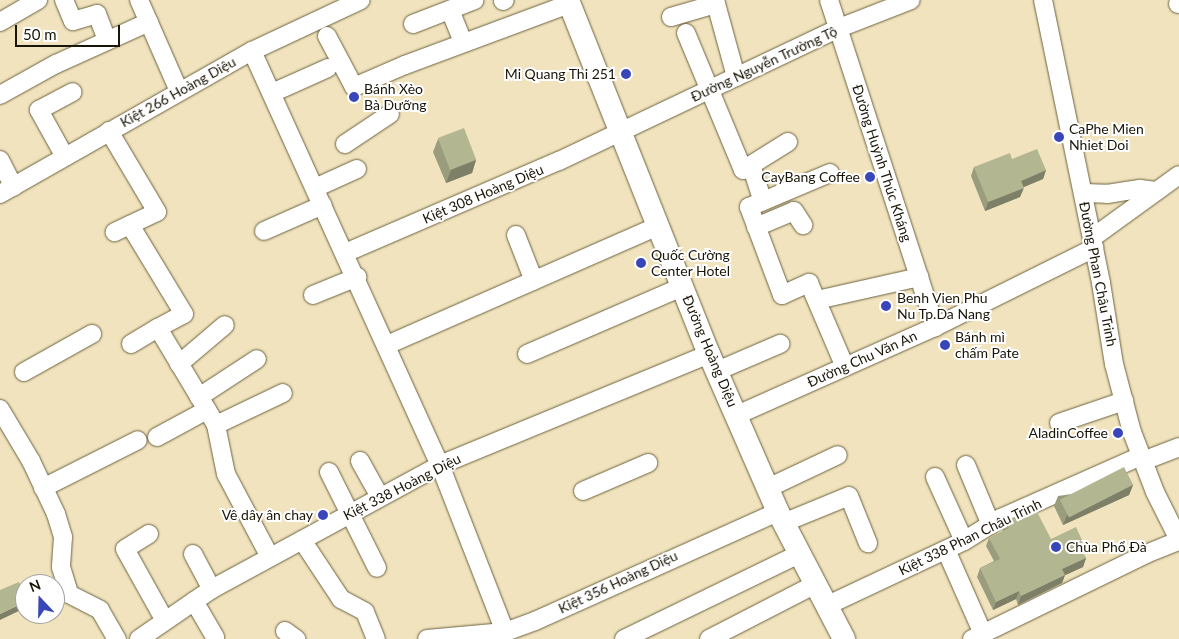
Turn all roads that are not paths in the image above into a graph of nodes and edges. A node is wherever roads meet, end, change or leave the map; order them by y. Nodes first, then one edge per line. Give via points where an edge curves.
1 (38, 0) edge
2 (64, 0) edge
3 (139, 0) edge
4 (360, 0) edge
5 (475, 0) edge
6 (830, 0) edge
7 (911, 0) edge
8 (1043, 0) edge
9 (568, 2) edge
10 (716, 2) edge
11 (338, 4) edge
12 (450, 10) junction
13 (671, 17) dead end
14 (0, 22) edge
15 (149, 22) junction
16 (413, 24) dead end
17 (838, 28) junction
18 (686, 33) dead end
19 (327, 36) dead end
20 (107, 40) junction
21 (462, 43) junction
22 (252, 51) junction
23 (328, 68) dead end
24 (736, 77) junction
25 (708, 90) junction
26 (179, 91) junction
27 (73, 92) dead end
28 (272, 93) junction
29 (0, 95) edge
30 (390, 114) dead end
31 (109, 131) junction
32 (620, 132) junction
33 (788, 142) dead end
34 (345, 144) dead end
35 (65, 157) junction
36 (0, 160) edge
37 (751, 165) junction
38 (357, 169) dead end
39 (830, 173) dead end
40 (1179, 175) edge
41 (315, 188) junction
42 (7, 190) edge
43 (1156, 191) junction
44 (1083, 193) junction
45 (763, 201) junction
46 (323, 205) junction
47 (803, 225) dead end
48 (658, 226) junction
49 (756, 227) junction
50 (264, 231) dead end
51 (516, 235) dead end
52 (1093, 243) junction
53 (345, 252) junction
54 (356, 277) junction
55 (919, 277) junction
56 (534, 281) junction
57 (682, 287) junction
58 (313, 295) dead end
59 (816, 300) junction
60 (225, 324) dead end
61 (935, 327) junction
62 (158, 328) junction
63 (92, 334) dead end
64 (130, 344) dead end
65 (780, 344) dead end
66 (387, 345) junction
67 (527, 354) dead end
68 (257, 359) dead end
69 (713, 362) junction
70 (179, 364) junction
71 (845, 367) junction
72 (24, 372) dead end
73 (283, 393) dead end
74 (1124, 401) junction
75 (0, 409) edge
76 (207, 411) junction
77 (737, 415) junction
78 (1059, 423) dead end
79 (157, 437) dead end
80 (138, 440) dead end
81 (1179, 447) edge
82 (838, 455) dead end
83 (1142, 458) junction
84 (360, 461) dead end
85 (648, 464) dead end
86 (440, 465) junction
87 (966, 466) dead end
88 (329, 472) dead end
89 (934, 478) dead end
90 (43, 488) junction
91 (768, 488) junction
92 (583, 491) dead end
93 (380, 497) junction
94 (351, 513) junction
95 (781, 517) junction
96 (991, 525) junction
97 (149, 534) dead end
98 (302, 540) junction
99 (964, 541) junction
100 (1179, 541) edge
101 (868, 543) dead end
102 (946, 550) junction
103 (193, 554) dead end
104 (799, 554) junction
105 (270, 557) junction
106 (377, 568) dead end
107 (814, 585) junction
108 (212, 589) junction
109 (194, 601) junction
110 (826, 606) junction
111 (165, 621) junction
112 (505, 632) junction
113 (734, 633) edge
114 (650, 634) edge
115 (215, 637) dead end
116 (978, 637) edge
117 (453, 638) edge
118 (117, 639) edge
119 (139, 639) edge
120 (376, 639) edge
121 (427, 639) edge
122 (624, 639) edge
123 (709, 639) edge
124 (844, 639) edge

1 - 14 street
2 - 20 street via 73,21 97,14
3 - 15 street
4 - 11 street, Kiệt 266 Hoàng Diệu
5 - 12 street
6 - 17 street, Đường Huỳnh Thúc Kháng
7 - 17 street, Đường Nguyễn Trường Tộ
8 - 44 street, Đường Phan Châu Trinh
9 - 21 street
9 - 32 main road, Đường Hoàng Diệu
10 - 13 street
10 - 24 street
11 - 22 street, Kiệt 266 Hoàng Diệu
12 - 16 street
12 - 21 street
15 - 20 street
15 - 26 street
17 - 24 street, Đường Nguyễn Trường Tộ
17 - 55 street, Đường Huỳnh Thúc Kháng
18 - 25 street
19 - 21 street via 354,87
20 - 29 street
22 - 26 street, Kiệt 266 Hoàng Diệu
22 - 28 street
23 - 28 street
24 - 25 street, Đường Nguyễn Trường Tộ
25 - 32 street, Đường Nguyễn Trường Tộ
25 - 37 street via 743,170
26 - 31 street, Kiệt 266 Hoàng Diệu
27 - 35 street via 39,110
28 - 41 street
30 - 34 street
31 - 35 street, Kiệt 266 Hoàng Diệu
31 - 62 street via 157,212 123,229 184,314
32 - 48 main road, Đường Hoàng Diệu
32 - 53 street, Kiệt 308 Hoàng Diệu
33 - 37 street
35 - 42 street, Kiệt 266 Hoàng Diệu
36 - 42 street
37 - 45 street
38 - 41 street
39 - 45 street
40 - 43 street, Đường Chu Văn An
41 - 46 street
43 - 44 street via 1140,188 1107,194
43 - 52 street, Đường Chu Văn An
44 - 52 street, Đường Phan Châu Trinh
45 - 49 street via 749,207
46 - 50 street
46 - 53 street
47 - 49 street via 794,211
48 - 56 street
48 - 57 main road, Đường Hoàng Diệu
49 - 59 street via 782,295 809,283
51 - 56 street
52 - 61 street, Đường Chu Văn An
52 - 74 street, Đường Phan Châu Trinh
53 - 54 street
54 - 58 street
54 - 66 street
55 - 59 street
55 - 61 street, Đường Huỳnh Thúc Kháng
56 - 66 street
57 - 67 street
57 - 69 main road, Đường Hoàng Diệu
59 - 71 street
60 - 70 street
61 - 71 street, Đường Chu Văn An
62 - 64 street
62 - 70 street
63 - 72 street
65 - 69 street, Kiệt 338 Hoàng Diệu
66 - 86 street
68 - 76 street
69 - 77 main road, Đường Hoàng Diệu
69 - 86 street, Kiệt 338 Hoàng Diệu
70 - 76 street
71 - 77 street, Đường Chu Văn An
73 - 76 street
74 - 78 street
74 - 83 street, Đường Phan Châu Trinh
75 - 90 street
76 - 79 street
76 - 105 street via 226,474
77 - 91 main road, Đường Hoàng Diệu
80 - 90 street
81 - 83 street, Kiệt 338 Phan Châu Trinh
82 - 91 street
83 - 96 street, Kiệt 338 Phan Châu Trinh
83 - 100 street, Đường Phan Châu Trinh
84 - 93 street
85 - 92 street
86 - 93 street, Kiệt 338 Hoàng Diệu
86 - 112 street
87 - 96 street
88 - 94 street
89 - 99 street
90 - 118 street via 63,537 61,567 68,594 100,610
91 - 95 main road, Đường Hoàng Diệu
93 - 94 street, Kiệt 338 Hoàng Diệu
94 - 98 street, Kiệt 338 Hoàng Diệu
94 - 106 street
95 - 101 street, Kiệt 356 Hoàng Diệu via 849,496
95 - 104 main road, Đường Hoàng Diệu
95 - 112 street, Kiệt 356 Hoàng Diệu
96 - 99 street, Kiệt 338 Phan Châu Trinh
97 - 111 street via 125,549
98 - 105 street, Kiệt 338 Hoàng Diệu
98 - 120 street via 341,599 365,612
99 - 102 street, Kiệt 338 Phan Châu Trinh
100 - 116 street
102 - 110 street, Kiệt 338 Phan Châu Trinh
102 - 116 street
103 - 108 street
104 - 107 main road, Đường Hoàng Diệu
104 - 114 street
105 - 108 street, Kiệt 338 Hoàng Diệu
107 - 110 main road, Đường Hoàng Diệu
107 - 113 street
108 - 109 street, Kiệt 338 Hoàng Diệu
109 - 111 street, Kiệt 338 Hoàng Diệu
109 - 115 street
110 - 124 main road, Đường Hoàng Diệu
111 - 119 street, Kiệt 338 Hoàng Diệu
112 - 117 street, Kiệt 356 Hoàng Diệu
113 - 123 street
114 - 122 street
117 - 121 street, Kiệt 356 Hoàng Diệu

